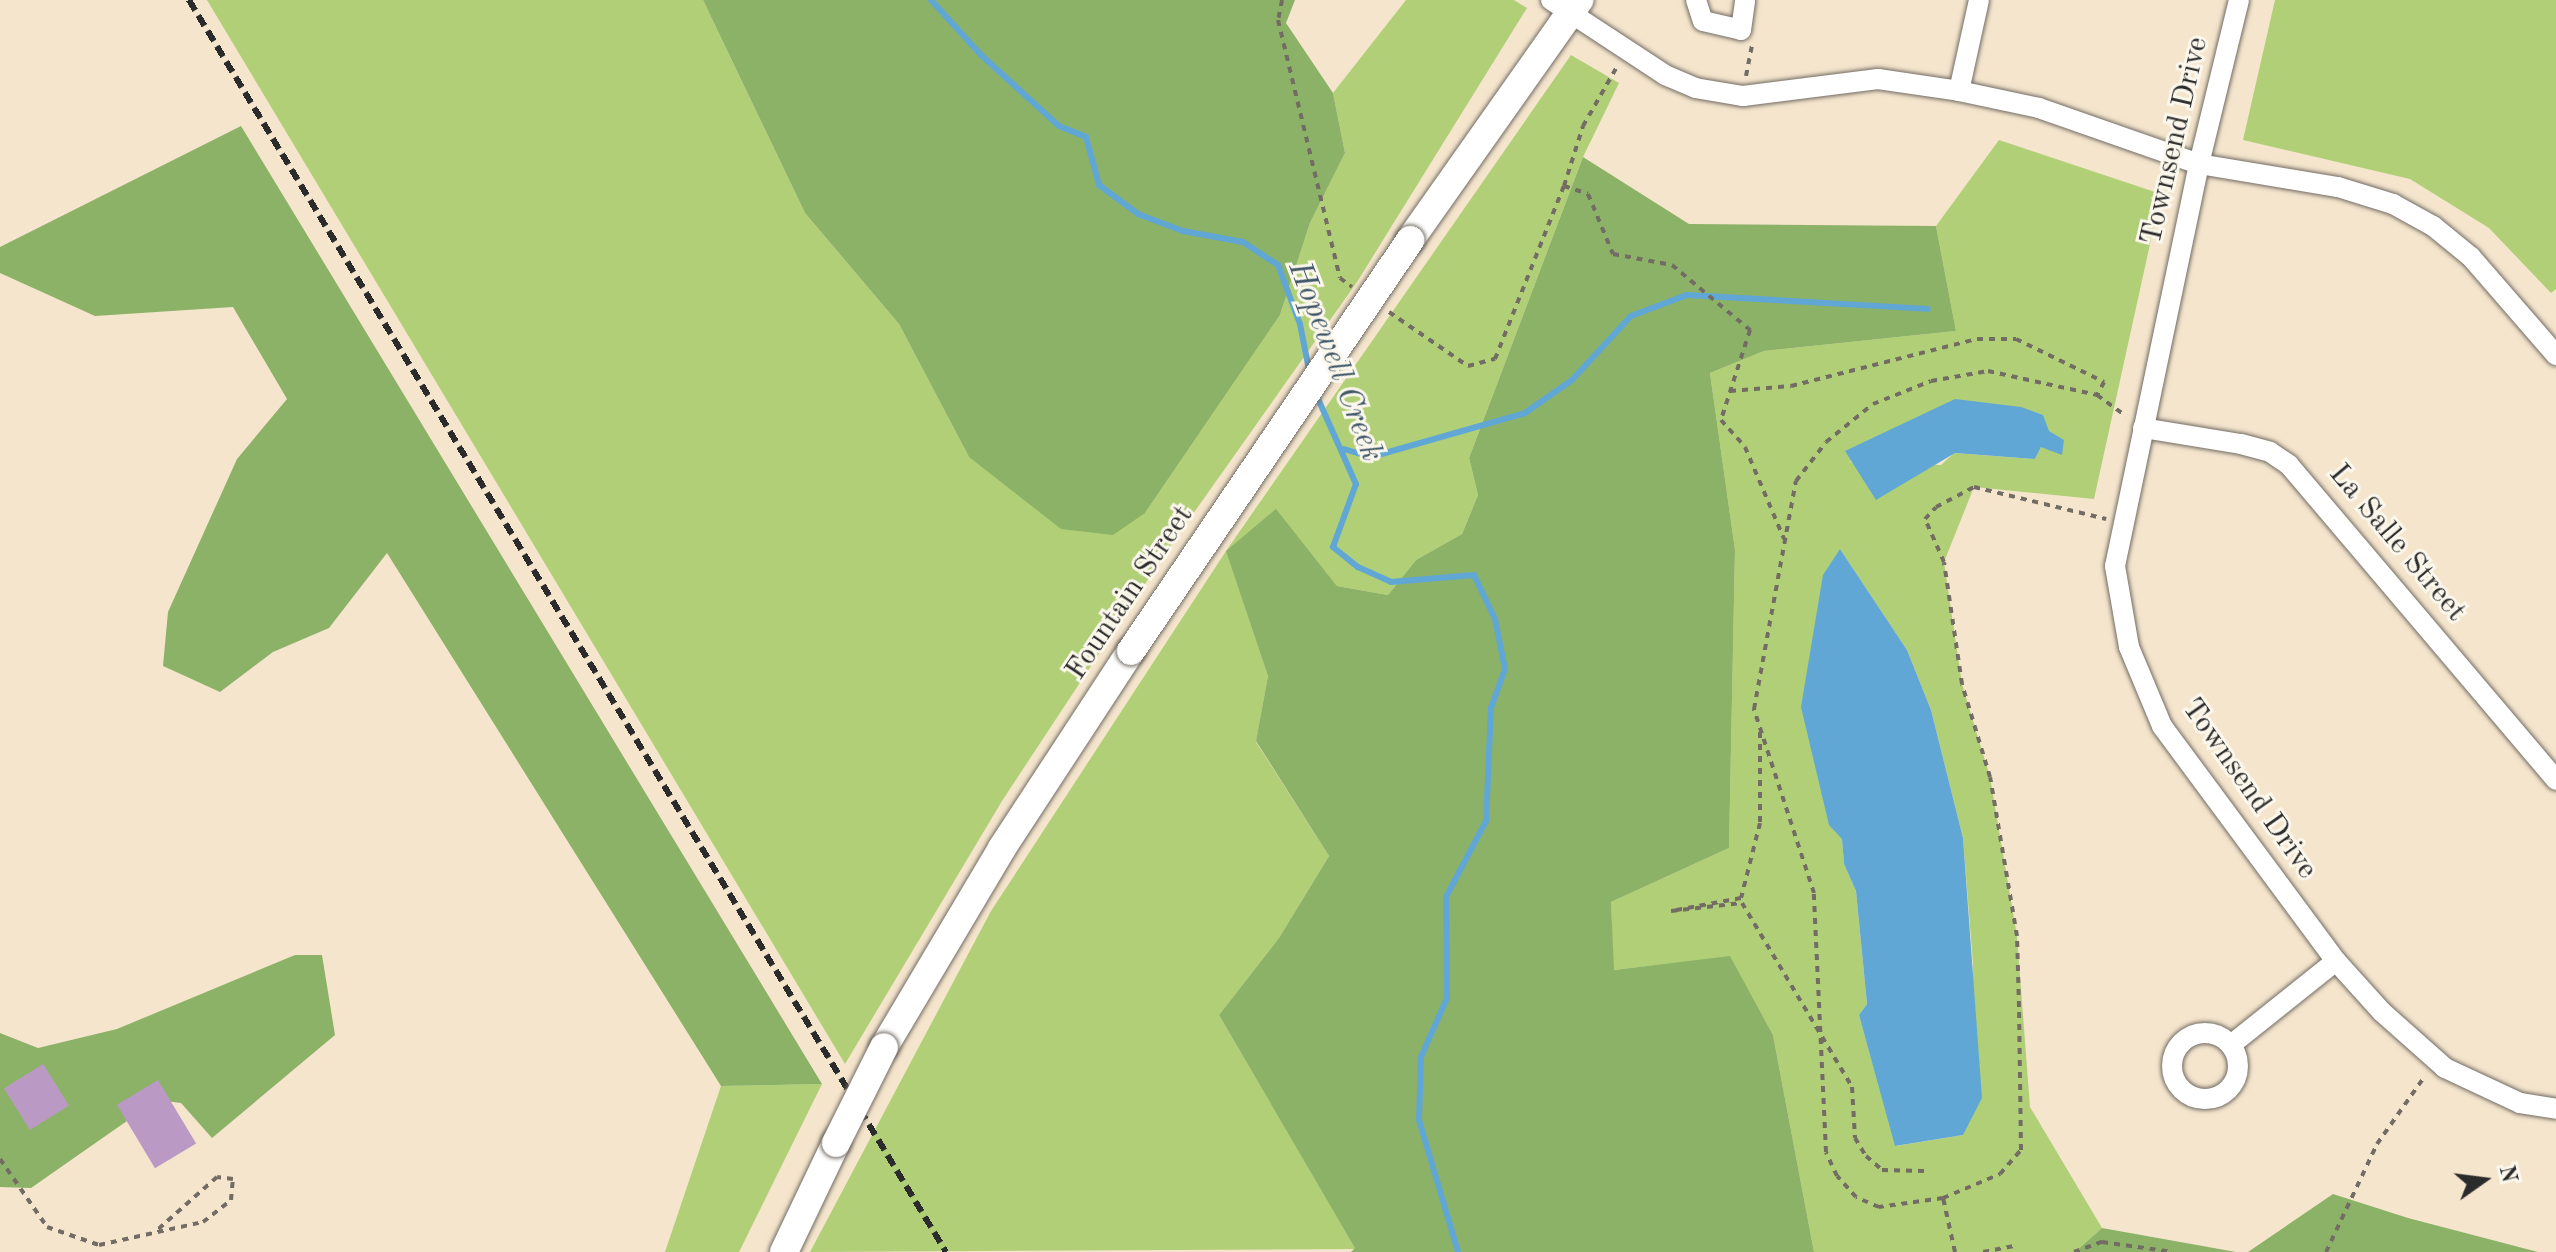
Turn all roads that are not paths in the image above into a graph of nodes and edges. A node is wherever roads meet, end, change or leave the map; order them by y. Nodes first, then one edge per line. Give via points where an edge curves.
1 (1696, 0) edge
2 (1745, 0) edge
3 (1979, 0) edge
4 (2239, 0) edge
5 (1566, 4) edge
6 (1959, 91) junction
7 (2199, 164) junction
8 (2556, 355) edge
9 (2143, 428) junction
10 (2556, 780) edge
11 (2336, 961) junction
12 (2232, 1044) dead end
13 (2556, 1109) edge
14 (784, 1252) edge

1 - 2 street via 1703,21 1741,30
3 - 6 street
4 - 7 street, Townsend Drive
5 - 6 street via 1685,84 1743,96 1878,79
5 - 14 main road, Fountain Street, bridge via 1002,848 884,1047
6 - 7 street via 2039,108
7 - 8 street via 2338,187 2393,204 2433,226 2471,257
7 - 9 street, Townsend Drive
9 - 10 street, La Salle Street via 2241,444 2270,452 2289,465
9 - 11 street, Townsend Drive via 2115,566 2129,647 2162,726
11 - 12 street
11 - 13 street, Townsend Drive via 2436,1061 2480,1087

